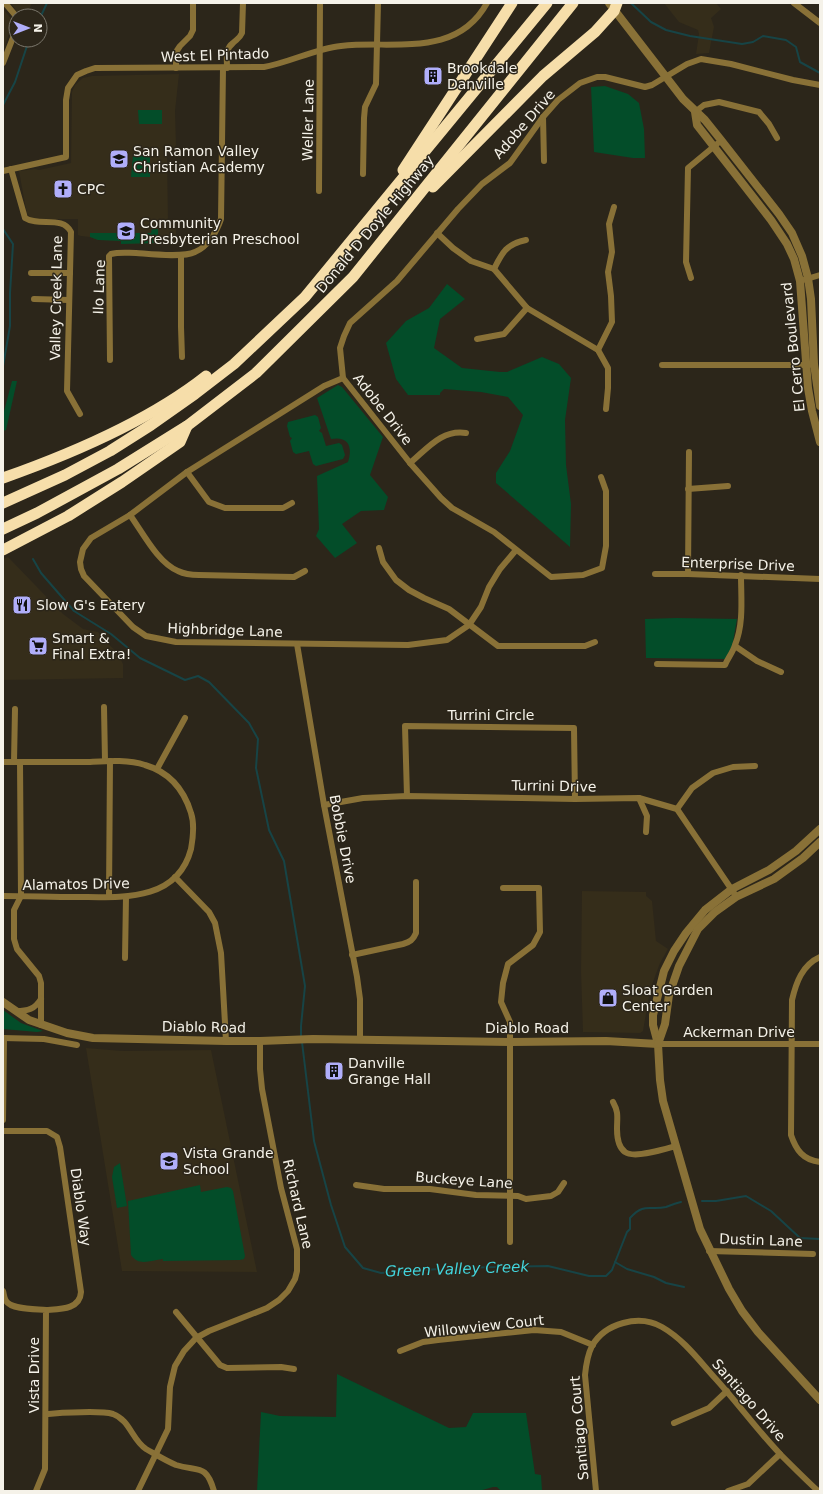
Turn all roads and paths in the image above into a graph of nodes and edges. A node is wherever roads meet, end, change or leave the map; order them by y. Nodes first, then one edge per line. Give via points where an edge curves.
1 (193, 3) edge
2 (244, 3) edge
3 (320, 3) edge
4 (378, 3) edge
5 (487, 3) edge
6 (512, 3) edge
7 (547, 3) edge
8 (573, 3) edge
9 (794, 3) edge
10 (613, 6) edge
11 (820, 23) edge
12 (377, 45) junction
13 (9, 48) edge
14 (320, 50) junction
15 (3, 63) edge
16 (176, 68) junction
17 (225, 68) junction
18 (666, 78) junction
19 (820, 85) edge
20 (695, 112) junction
21 (543, 117) junction
22 (777, 138) dead end
23 (721, 140) junction
24 (714, 147) junction
25 (544, 161) dead end
26 (7, 170) edge
27 (363, 174) dead end
28 (319, 191) dead end
29 (393, 191) junction
30 (414, 203) junction
31 (614, 207) dead end
32 (437, 233) junction
33 (526, 240) dead end
34 (181, 255) junction
35 (494, 269) junction
36 (31, 273) dead end
37 (70, 273) junction
38 (820, 275) edge
39 (691, 278) dead end
40 (804, 280) junction
41 (34, 299) dead end
42 (69, 300) junction
43 (527, 308) junction
44 (477, 339) dead end
45 (254, 343) junction
46 (598, 350) junction
47 (182, 357) dead end
48 (110, 360) dead end
49 (814, 364) junction
50 (662, 365) dead end
51 (805, 365) junction
52 (343, 378) junction
53 (820, 406) edge
54 (606, 408) dead end
55 (80, 414) dead end
56 (187, 426) junction
57 (466, 433) dead end
58 (820, 442) edge
59 (689, 452) dead end
60 (410, 463) junction
61 (187, 472) junction
62 (601, 477) dead end
63 (3, 478) edge
64 (728, 486) dead end
65 (688, 489) junction
66 (3, 503) edge
67 (292, 503) dead end
68 (130, 515) junction
69 (3, 529) edge
70 (379, 548) dead end
71 (3, 550) edge
72 (516, 550) junction
73 (305, 571) dead end
74 (655, 574) dead end
75 (688, 574) junction
76 (741, 575) junction
77 (820, 579) edge
78 (469, 625) junction
79 (595, 642) dead end
80 (297, 644) junction
81 (735, 646) junction
82 (657, 664) dead end
83 (781, 672) dead end
84 (104, 707) dead end
85 (15, 709) dead end
86 (185, 718) dead end
87 (107, 761) junction
88 (3, 762) edge
89 (17, 762) junction
90 (754, 766) dead end
91 (157, 769) junction
92 (407, 796) junction
93 (639, 798) junction
94 (575, 799) junction
95 (324, 805) junction
96 (676, 809) junction
97 (820, 829) edge
98 (646, 832) dead end
99 (820, 842) edge
100 (175, 877) junction
101 (416, 882) dead end
102 (503, 888) dead end
103 (732, 889) junction
104 (3, 896) edge
105 (21, 896) junction
106 (110, 897) junction
107 (126, 897) junction
108 (736, 897) junction
109 (352, 955) junction
110 (820, 957) edge
111 (125, 958) dead end
112 (41, 999) junction
113 (3, 1002) edge
114 (16, 1011) junction
115 (41, 1025) junction
116 (4, 1038) edge
117 (360, 1040) junction
118 (226, 1041) junction
119 (260, 1041) junction
120 (511, 1042) junction
121 (77, 1044) dead end
122 (658, 1044) junction
123 (792, 1044) junction
124 (820, 1044) edge
125 (613, 1102) dead end
126 (3, 1120) edge
127 (3, 1131) edge
128 (676, 1146) junction
129 (820, 1162) edge
130 (564, 1183) dead end
131 (356, 1185) dead end
132 (510, 1196) junction
133 (510, 1242) dead end
134 (709, 1251) junction
135 (813, 1254) dead end
136 (3, 1291) edge
137 (46, 1310) junction
138 (176, 1312) dead end
139 (661, 1326) joint
140 (196, 1338) junction
141 (593, 1345) junction
142 (400, 1351) dead end
143 (294, 1369) dead end
144 (727, 1391) junction
145 (820, 1400) edge
146 (46, 1414) junction
147 (674, 1423) dead end
148 (156, 1454) junction
149 (780, 1454) junction
150 (36, 1491) edge
151 (138, 1491) edge
152 (214, 1491) edge
153 (596, 1491) edge
154 (728, 1491) edge
155 (818, 1491) edge

1 - 16 street via 193,30 176,52
2 - 17 street, Ilo Lane via 242,33 229,48
3 - 14 street, Weller Lane
4 - 12 street
5 - 12 street, West El Pintado via 461,32 446,39 413,44
6 - 29 highway via 408,162
7 - 29 highway, Donald D Doyle Highway
8 - 30 highway, Donald D Doyle Highway
9 - 11 street
10 - 18 street, El Cerro Boulevard
10 - 30 highway via 595,32 563,58 439,182
12 - 14 street, West El Pintado via 341,46
12 - 27 street via 376,84 365,107
13 - 15 street
14 - 17 street, West El Pintado via 277,65
14 - 28 street, Weller Lane
16 - 17 street, West El Pintado
16 - 26 street, West El Pintado via 95,68 77,75 68,88 66,100 66,157
17 - 34 street, Ilo Lane via 221,219 212,238 202,248 194,253
18 - 19 street, Adobe Drive via 687,64 701,59
18 - 20 street, El Cerro Boulevard
18 - 21 street, Adobe Drive via 644,87 605,77 588,80 558,100
20 - 22 street via 704,106 719,102 759,112
20 - 23 street, El Cerro Boulevard
20 - 24 street, El Cerro Boulevard via 697,125
21 - 25 street
21 - 32 street, Adobe Drive via 510,163 482,184
23 - 24 street
23 - 40 street, El Cerro Boulevard via 792,234 802,256
24 - 39 street via 688,168 686,262
24 - 40 street, El Cerro Boulevard via 779,231
26 - 37 street, Valley Creek Lane via 25,218 30,221 62,222 68,226
29 - 45 highway, Donald D Doyle Highway via 305,296
30 - 56 highway, Donald D Doyle Highway via 353,277 320,311 256,373
31 - 46 street via 609,224 612,252 608,272 612,322
32 - 35 street via 471,261
32 - 52 street, Adobe Drive via 397,281 350,323 340,348
33 - 35 street via 518,241 506,248
34 - 47 street
34 - 48 street, Ilo Lane via 111,254
35 - 43 street
36 - 37 street
37 - 42 street, Valley Creek Lane
38 - 40 street
40 - 49 street, El Cerro Boulevard via 811,299
40 - 51 street, El Cerro Boulevard
41 - 42 street
42 - 55 street, Valley Creek Lane via 67,391
43 - 44 street via 504,334
43 - 46 street
45 - 63 highway via 233,355 198,383 152,411 69,453
45 - 66 highway, Donald D Doyle Highway via 234,364 151,425 65,475
46 - 54 street via 608,368
49 - 51 street
49 - 53 street, El Cerro Boulevard
50 - 51 street
51 - 58 street, El Cerro Boulevard
52 - 60 street, Adobe Drive
52 - 61 street, Highbridge Lane via 324,386
56 - 69 highway, Donald D Doyle Highway via 118,469
56 - 71 highway via 180,442 122,482 68,516
57 - 60 street via 458,431 442,436
59 - 65 street
60 - 72 street, Adobe Drive via 452,508 494,532
61 - 67 street via 209,502 225,508 283,508
61 - 68 street, Highbridge Lane
62 - 72 street, Adobe Drive via 606,491 606,546 602,568 584,575 551,577
64 - 65 street
65 - 75 street
68 - 73 street via 160,558 178,572 199,575 294,576
68 - 80 street, Highbridge Lane via 91,538 83,549 80,562 84,576 133,626 146,636 176,642
70 - 78 street via 383,562 396,580 419,596 448,609
72 - 78 street, Highbridge Lane via 496,575 481,607
74 - 75 street, Enterprise Drive
75 - 76 street, Enterprise Drive
76 - 77 street, Enterprise Drive
76 - 81 street via 741,615
78 - 79 street via 498,646 585,646
78 - 80 street, Highbridge Lane via 447,640 408,645
80 - 95 street, Bobbie Drive
81 - 82 street via 725,665
81 - 83 street
84 - 87 street
85 - 89 street
86 - 91 street
87 - 89 street, Alamatos Drive
87 - 91 street, Alamatos Drive via 144,764
87 - 106 street
88 - 89 street, Alamatos Drive
89 - 105 street
90 - 96 street via 733,767 714,773 692,788
91 - 100 street, Alamatos Drive via 175,783 188,803 192,816 193,839 190,853
92 - 94 street, Turrini Drive
92 - 94 street, Turrini Circle via 404,726 574,728
92 - 95 street, Turrini Drive via 363,798
93 - 94 street, Turrini Drive
93 - 96 street, Turrini Drive
93 - 98 street via 647,816
95 - 109 street, Bobbie Drive
96 - 103 street
97 - 103 street via 796,851 769,870
99 - 108 street via 774,879
100 - 107 street, Alamatos Drive via 148,893
100 - 118 street via 209,912 215,923 221,954
101 - 109 street via 416,933 413,939 408,943
102 - 120 street via 539,888 540,932 533,945 508,964 503,983 501,1002 510,1022
103 - 108 street
103 - 122 street via 695,921 679,942 664,971 653,1015
104 - 105 street, Alamatos Drive
105 - 106 street, Alamatos Drive
105 - 112 street via 14,910 14,939 17,949 39,976
106 - 107 street, Alamatos Drive
107 - 111 street
108 - 122 street via 715,912 691,940 669,995 665,1024
109 - 117 street, Bobbie Drive via 360,999
110 - 123 street via 804,968 796,983 792,1000
112 - 114 street via 34,1008
112 - 115 street
113 - 114 street, Diablo Road
114 - 115 street, Diablo Road
115 - 118 street, Diablo Road via 93,1038
116 - 121 street via 44,1039
116 - 126 street
117 - 119 street, Diablo Road
117 - 120 street, Diablo Road
118 - 119 street, Diablo Road
119 - 140 street, Richard Lane via 262,1088 281,1188 296,1241 297,1271 288,1291 267,1308
120 - 122 street, Diablo Road via 606,1041
120 - 132 street
122 - 123 street, Ackerman Drive
122 - 128 street via 663,1101
123 - 124 street, Ackerman Drive
123 - 129 street via 791,1135 795,1147 803,1156
125 - 128 street via 618,1111 619,1145 624,1152 646,1153
127 - 137 street, Diablo Way via 47,1131 57,1137 60,1146 81,1297 73,1306
128 - 134 street
130 - 132 street, Buckeye Lane via 558,1192 551,1196 526,1199
131 - 132 street, Buckeye Lane
132 - 133 street
134 - 135 street, Dustin Lane
134 - 145 street via 742,1311
136 - 137 street via 5,1300 11,1306
137 - 146 street, Vista Drive
138 - 140 street
139 - 141 street, Santiago Court via 646,1321 619,1324 608,1329
139 - 144 street, Santiago Drive via 682,1341
140 - 143 street via 220,1365 227,1368
140 - 148 street, Richard Lane via 175,1366 170,1387 168,1429
141 - 142 street, Willowview Court via 560,1332 534,1330 423,1342
141 - 153 street, Santiago Court via 585,1375
144 - 147 street via 709,1408
144 - 149 street, Santiago Drive
146 - 148 street via 114,1414 128,1426 136,1440
146 - 150 street, Vista Drive via 45,1469
148 - 151 street, Richard Lane
148 - 152 street via 174,1464 198,1468 211,1480
149 - 154 street via 748,1484
149 - 155 street, Santiago Drive

